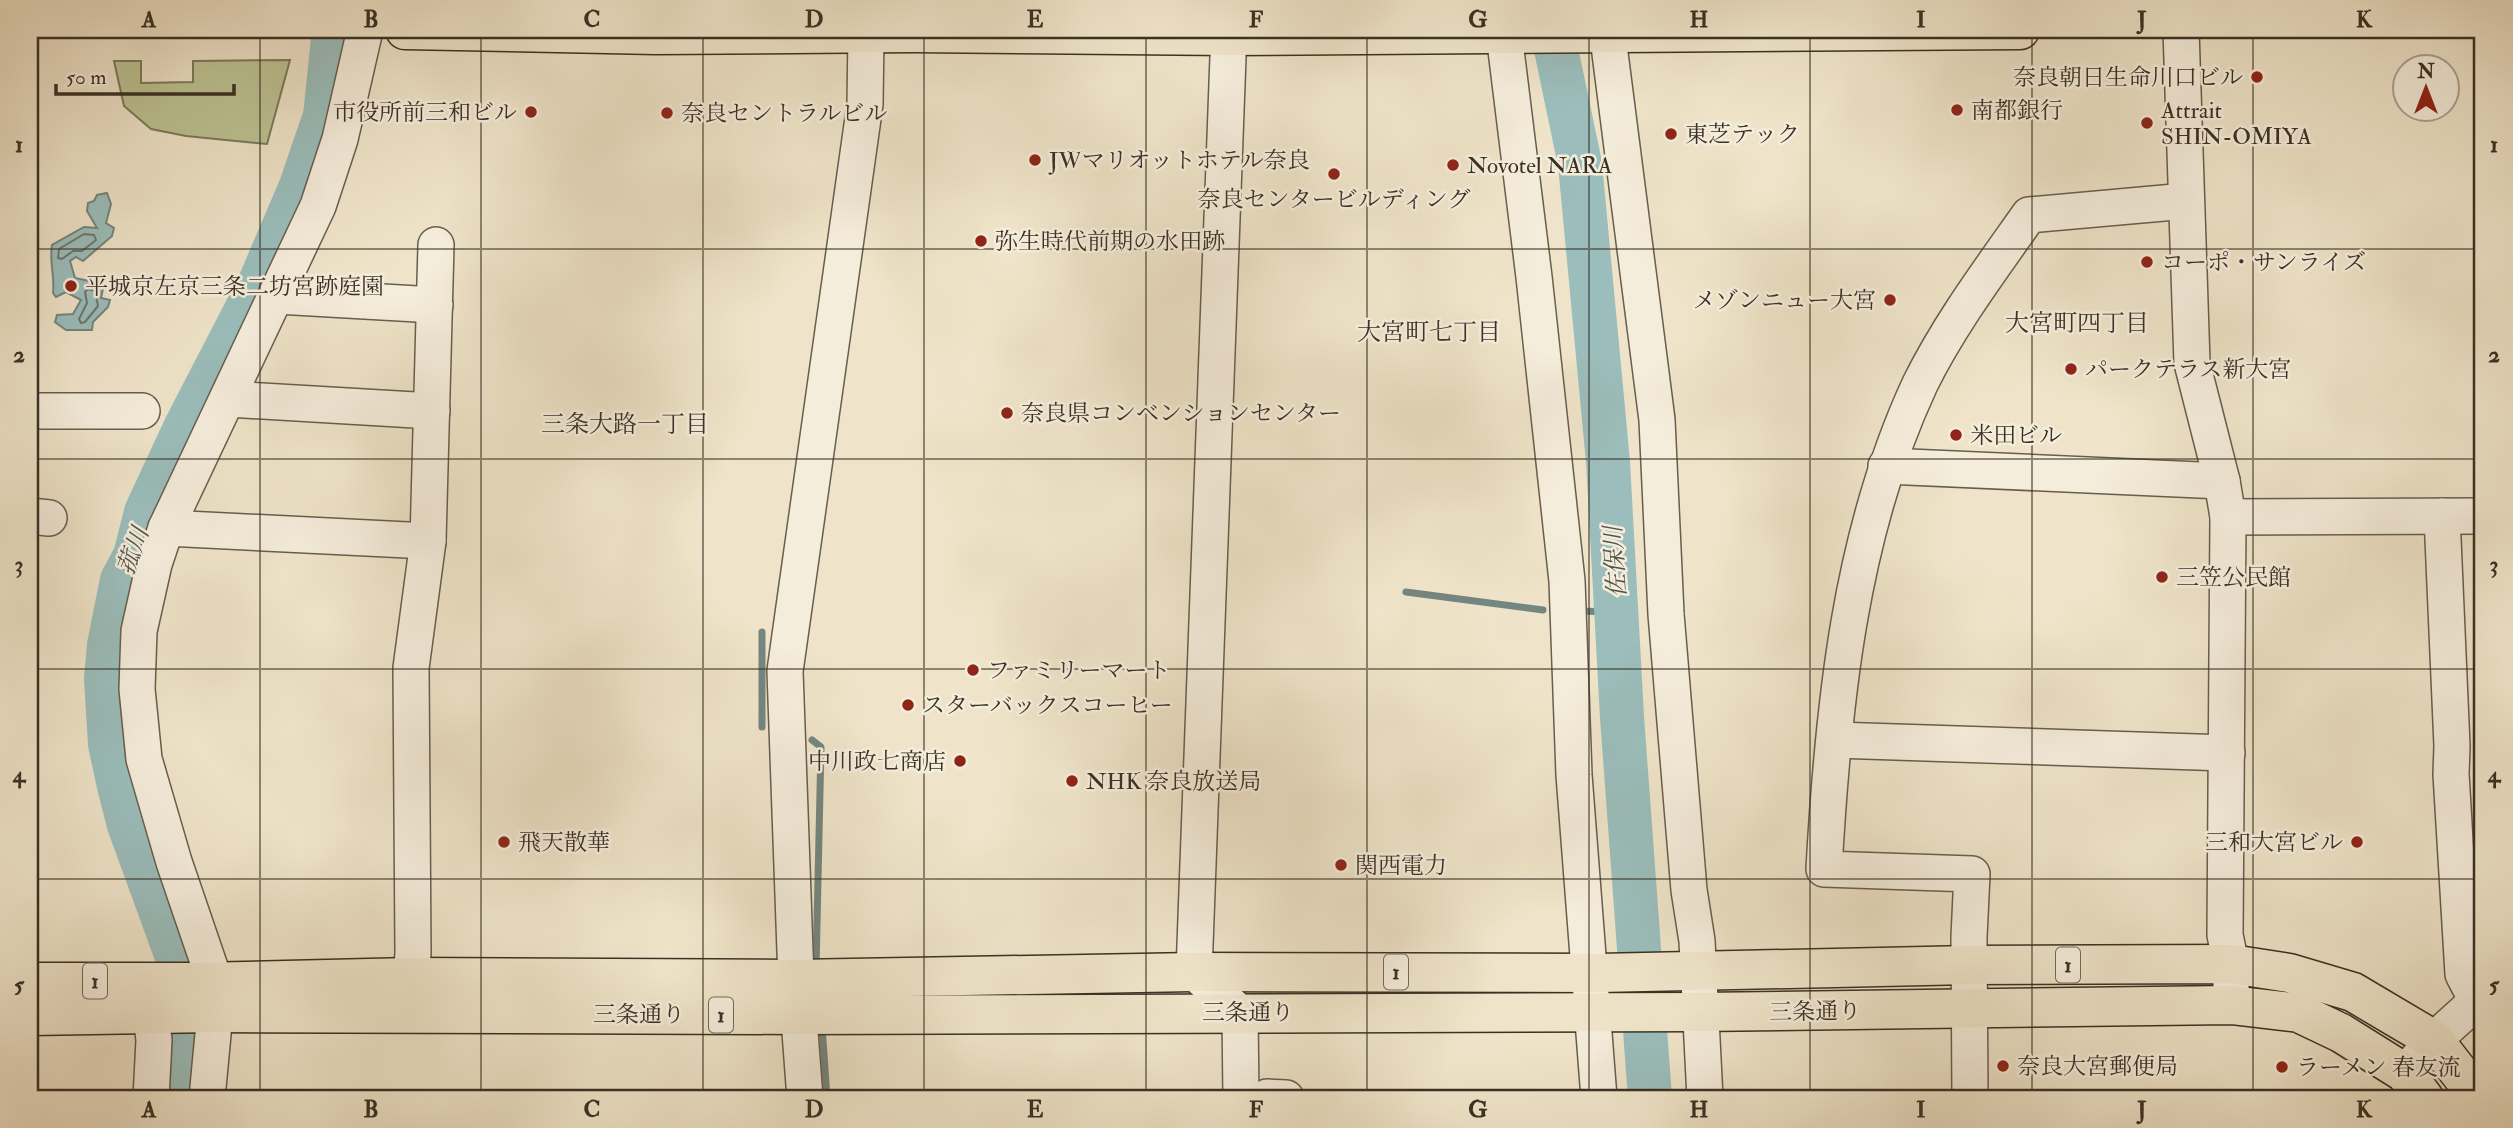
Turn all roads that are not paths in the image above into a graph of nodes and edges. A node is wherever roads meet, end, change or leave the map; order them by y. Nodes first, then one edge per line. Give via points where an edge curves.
1 (365, 30) edge
2 (405, 30) edge
3 (2020, 30) edge
4 (2181, 30) edge
5 (655, 32) edge
6 (1604, 32) edge
7 (1229, 33) edge
8 (866, 34) junction
9 (1507, 34) junction
10 (2186, 201) junction
11 (436, 245) dead end
12 (277, 296) junction
13 (435, 305) junction
14 (228, 399) junction
15 (30, 411) edge
16 (142, 411) dead end
17 (432, 411) junction
18 (1886, 466) junction
19 (2222, 481) junction
20 (2442, 516) junction
21 (2483, 516) edge
22 (2228, 517) junction
23 (166, 528) junction
24 (428, 541) junction
25 (1835, 740) junction
26 (2227, 753) junction
27 (2231, 964) junction
28 (1970, 965) junction
29 (1692, 971) junction
30 (1194, 972) junction
31 (1593, 972) junction
32 (411, 977) junction
33 (30, 982) edge
34 (798, 997) junction
35 (208, 998) junction
36 (2480, 1000) edge
37 (157, 1004) junction
38 (2231, 1005) junction
39 (1970, 1010) junction
40 (1595, 1011) junction
41 (1693, 1012) junction
42 (1240, 1013) junction
43 (30, 1016) edge
44 (2434, 1040) junction
45 (2414, 1086) edge
46 (151, 1098) edge
47 (207, 1098) edge
48 (805, 1098) edge
49 (1265, 1098) edge
50 (1598, 1098) edge
51 (1705, 1098) edge
52 (1970, 1098) edge
53 (2479, 1098) edge

1 - 12 street via 340,139 318,206
2 - 5 main road
3 - 6 main road
4 - 10 street
5 - 8 main road
6 - 9 main road
6 - 29 street via 1657,420 1666,614 1697,941
7 - 8 main road
7 - 9 main road
7 - 30 street
8 - 34 street via 865,104 785,671
9 - 31 street via 1567,581 1574,775
10 - 18 street via 2029,215 1974,292 1921,383
10 - 19 street via 2193,363
11 - 13 street
12 - 13 street
12 - 14 street
13 - 17 street
14 - 17 street
14 - 23 street
15 - 16 street
17 - 24 street
18 - 19 street
18 - 25 street via 1849,616
19 - 22 street
20 - 21 street
20 - 22 street
20 - 36 street via 2463,975
22 - 26 street
23 - 24 street
23 - 35 street via 139,631 137,688 144,759
24 - 32 street via 411,668
25 - 26 street
25 - 28 street via 1824,869 1972,874
26 - 27 street via 2225,935
27 - 28 main road, 三条通り / 1
27 - 38 street
27 - 44 main road, 三条通り / 1 via 2289,973 2353,992
28 - 29 main road, 三条通り / 1
28 - 39 street
29 - 31 main road, 三条通り / 1
29 - 41 street
30 - 31 main road, 三条通り / 1
30 - 34 main road, 三条通り / 1
30 - 42 street
31 - 40 street
32 - 34 main road, 三条通り / 1
32 - 35 main road, 三条通り / 1
33 - 37 main road, 三条通り / 1
34 - 35 main road, 三条通り / 1
34 - 42 main road, 三条通り / 1
34 - 48 street
35 - 37 main road, 三条通り / 1
35 - 47 street
36 - 44 street, 三条通り
37 - 43 main road, 三条通り / 1
37 - 46 street
38 - 39 main road, 三条通り / 1
38 - 45 main road, 三条通り / 1 via 2299,1013 2341,1033
39 - 41 main road, 三条通り / 1
39 - 52 street
40 - 41 main road, 三条通り / 1
40 - 42 main road, 三条通り / 1
40 - 50 street
41 - 51 street
42 - 49 street
44 - 45 street, 三条通り
44 - 53 main road, 1

